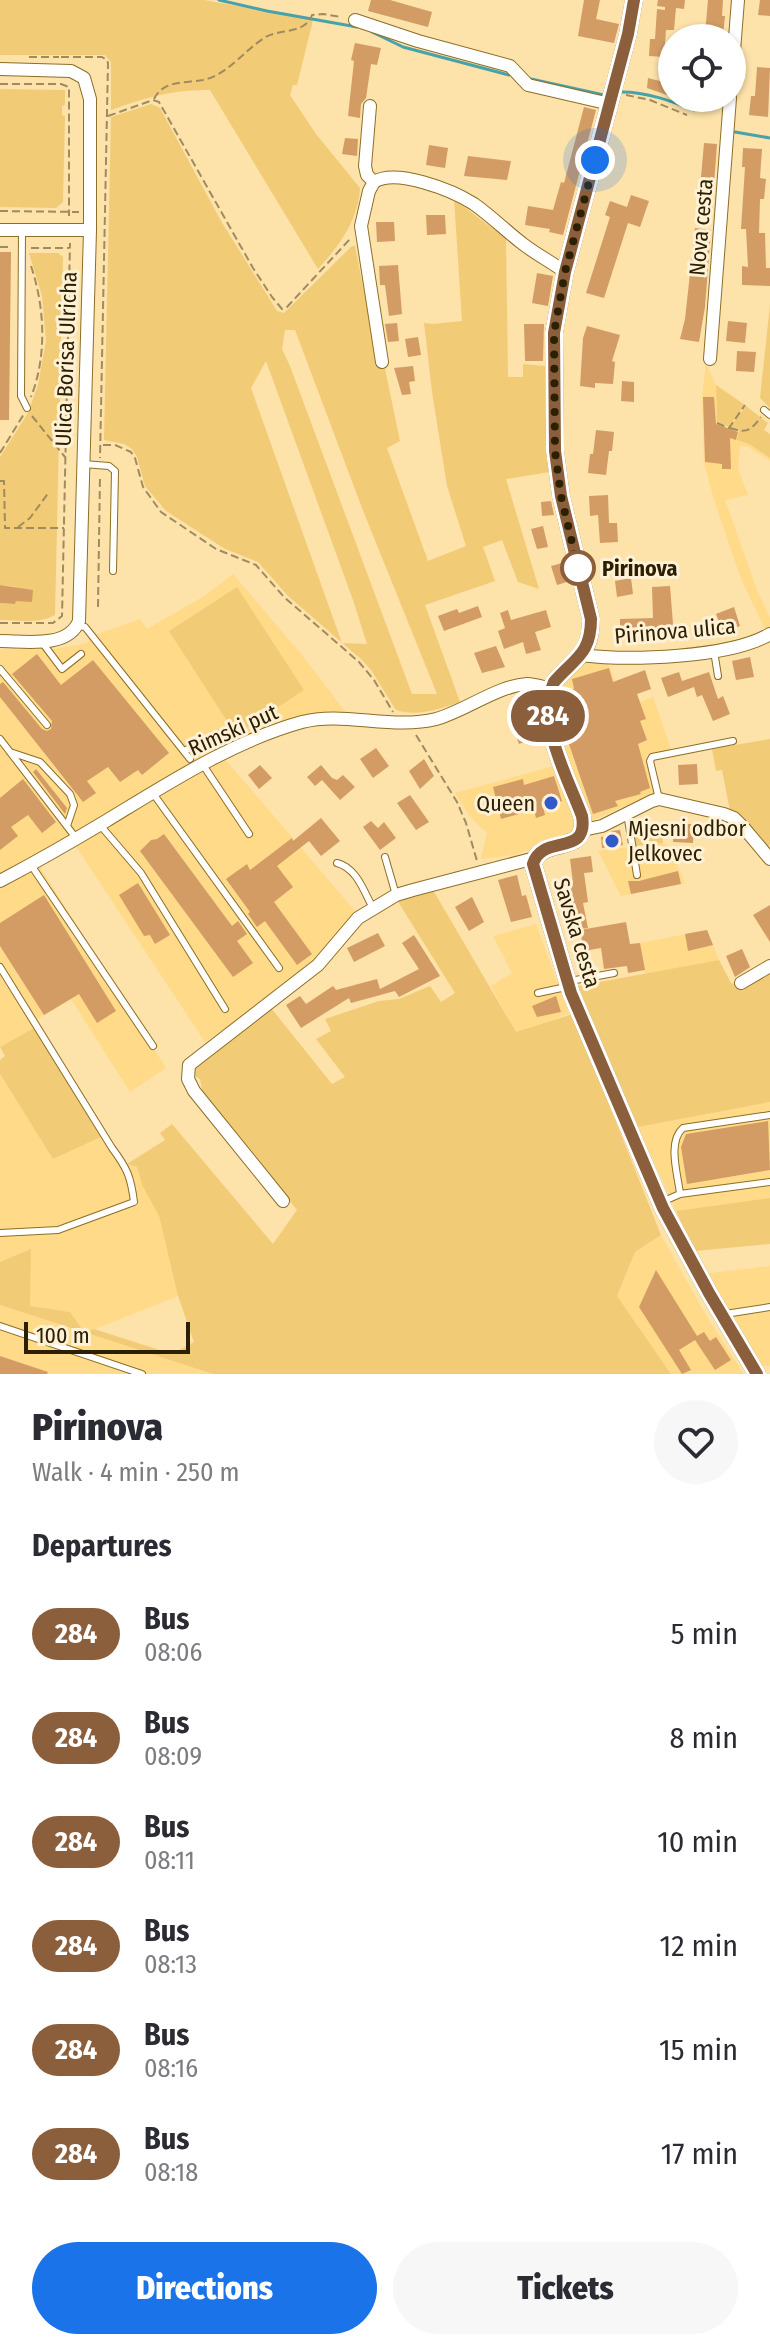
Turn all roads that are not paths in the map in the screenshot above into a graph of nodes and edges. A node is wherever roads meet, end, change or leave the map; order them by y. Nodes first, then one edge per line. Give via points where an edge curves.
1 (634, 0) edge
2 (738, 0) edge
3 (355, 20) road end
4 (736, 24) edge
5 (0, 69) edge
6 (611, 100) junction
7 (370, 106) dead end
8 (729, 112) edge
9 (374, 182) junction
10 (0, 230) edge
11 (22, 230) junction
12 (90, 230) junction
13 (565, 272) junction
14 (710, 359) dead end
15 (382, 362) dead end
16 (27, 408) road end
17 (83, 464) junction
18 (113, 571) dead end
19 (78, 626) junction
20 (770, 634) edge
21 (0, 641) edge
22 (41, 641) junction
23 (714, 651) junction
24 (81, 654) dead end
25 (581, 655) junction
26 (0, 669) edge
27 (718, 676) dead end
28 (551, 689) junction
29 (47, 725) dead end
30 (218, 734) dead end
31 (0, 739) edge
32 (733, 741) dead end
33 (184, 751) junction
34 (10, 752) junction
35 (190, 759) dead end
36 (203, 765) junction
37 (152, 792) junction
38 (659, 799) junction
39 (627, 813) junction
40 (100, 825) junction
41 (67, 826) junction
42 (583, 830) junction
43 (249, 834) dead end
44 (77, 838) junction
45 (385, 857) dead end
46 (535, 858) junction
47 (770, 859) edge
48 (337, 863) dead end
49 (31, 865) junction
50 (637, 875) dead end
51 (0, 881) edge
52 (396, 895) junction
53 (373, 908) junction
54 (770, 966) edge
55 (0, 967) edge
56 (279, 968) dead end
57 (614, 973) dead end
58 (741, 983) dead end
59 (568, 984) junction
60 (538, 993) dead end
61 (225, 1009) dead end
62 (153, 1046) dead end
63 (770, 1115) edge
64 (770, 1182) edge
65 (680, 1194) junction
66 (283, 1201) dead end
67 (661, 1203) junction
68 (0, 1233) edge
69 (770, 1307) edge
70 (722, 1315) junction
71 (0, 1326) edge
72 (142, 1374) edge
73 (757, 1374) edge

1 - 6 street
2 - 4 street
3 - 6 street via 510,66 528,85
5 - 12 street, Ulica Borisa Ulricha via 71,71 90,92
6 - 13 street
7 - 9 street via 365,166
8 - 14 street, Nova cesta
9 - 13 street via 398,176 459,196
9 - 15 street via 361,226
10 - 11 street
11 - 12 street
11 - 16 lane via 21,396
12 - 17 street, Ulica Borisa Ulricha
13 - 25 street via 554,333 555,451 591,619 591,635
17 - 18 lane via 115,471
17 - 19 street, Ulica Borisa Ulricha
19 - 22 street via 66,636
19 - 33 lane via 85,627
20 - 23 street, Pirinova ulica
21 - 22 street
22 - 24 lane via 62,669
23 - 25 street, Pirinova ulica via 630,658
23 - 27 lane
25 - 28 street
26 - 29 lane
28 - 36 street, Rimski put via 533,684 513,687 425,721 306,721 270,732
28 - 42 street via 552,737
30 - 33 lane
31 - 34 lane
32 - 38 lane via 652,757
33 - 35 lane
34 - 41 lane
34 - 41 lane via 40,762 70,794 74,805
36 - 37 street, Rimski put
36 - 43 lane
37 - 40 street, Rimski put
37 - 56 lane
38 - 39 street
38 - 47 street via 734,818
39 - 42 street
39 - 50 lane
40 - 44 street, Rimski put
40 - 61 lane via 141,873
41 - 44 lane
42 - 46 street, Savska cesta via 573,842 542,850
44 - 49 street, Rimski put
45 - 52 lane
46 - 52 street
46 - 59 street, Savska cesta via 536,878
48 - 53 lane via 360,882
49 - 51 street, Rimski put
49 - 62 lane
52 - 53 street
53 - 66 street via 318,965 189,1065 194,1091
54 - 58 street
55 - 68 lane via 125,1166 134,1202 58,1230
57 - 59 lane
59 - 60 lane
59 - 67 street, Savska cesta
63 - 65 lane via 677,1133
64 - 65 lane
65 - 67 lane
67 - 70 street, Savska cesta
69 - 70 lane
70 - 73 street, Savska cesta
71 - 72 lane

